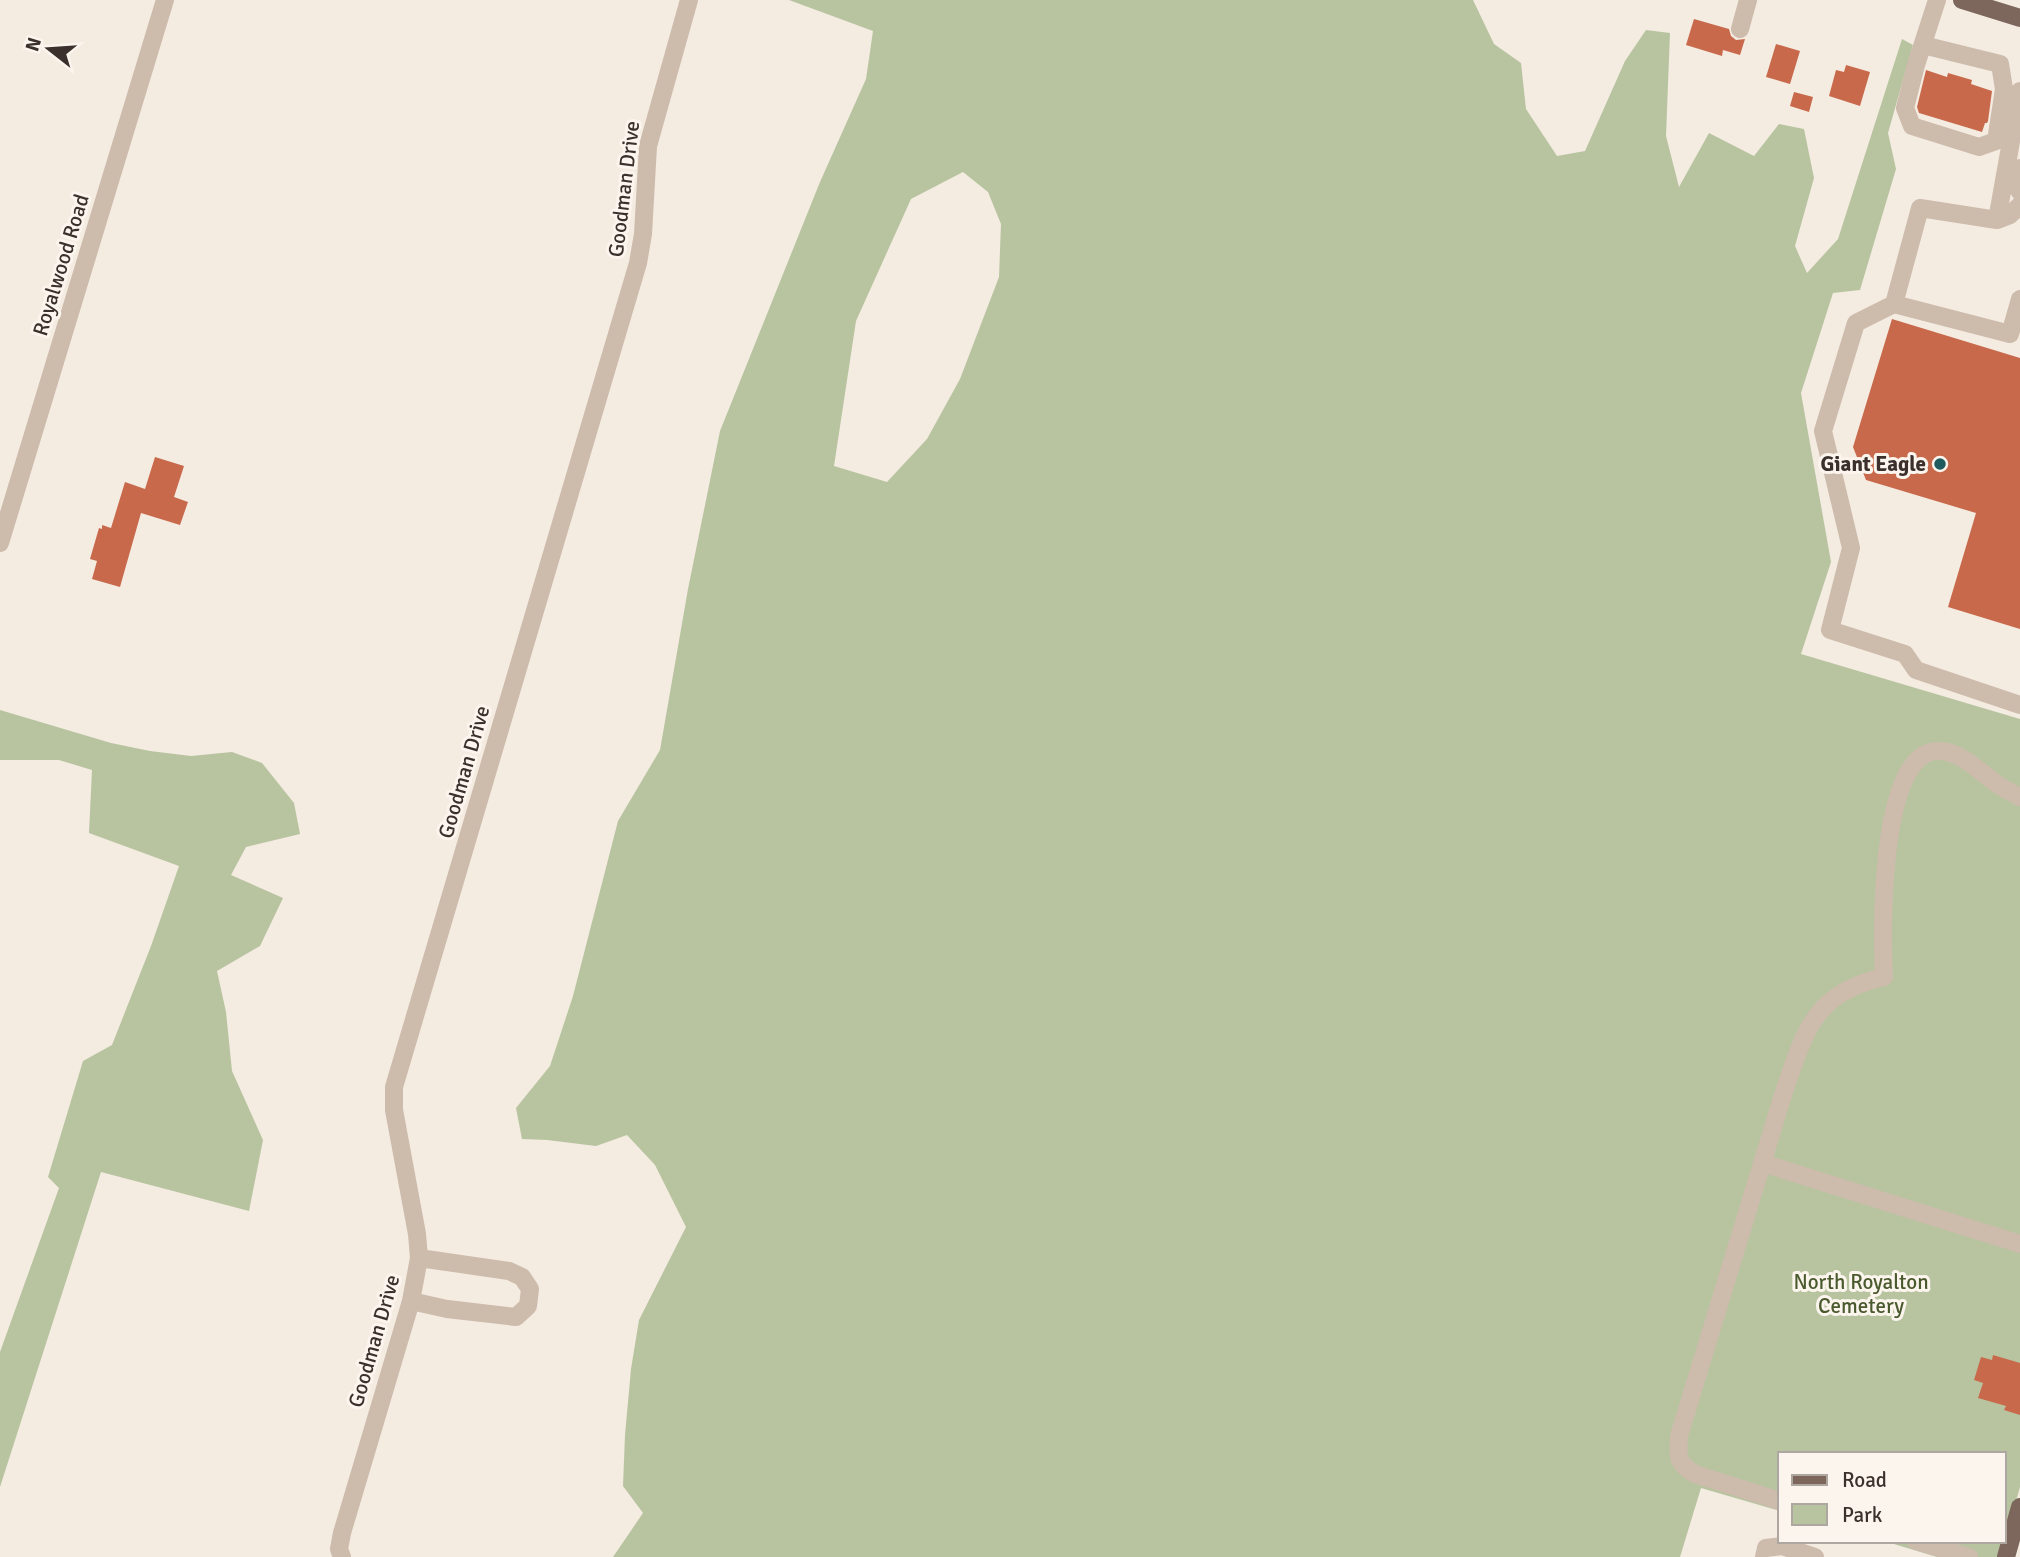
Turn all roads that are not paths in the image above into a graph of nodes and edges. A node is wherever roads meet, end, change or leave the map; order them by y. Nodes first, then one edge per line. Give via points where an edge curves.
1 (165, 0) edge
2 (689, 0) edge
3 (1748, 0) edge
4 (1937, 0) edge
5 (1962, 0) edge
6 (1988, 4) edge
7 (2020, 18) edge
8 (1740, 29) dead end
9 (1923, 45) junction
10 (2020, 91) edge
11 (2018, 114) edge
12 (2020, 168) edge
13 (2020, 192) edge
14 (2020, 205) edge
15 (1997, 220) junction
16 (2020, 299) edge
17 (1894, 304) junction
18 (2015, 336) edge
19 (0, 543) edge
20 (2020, 705) edge
21 (2020, 797) edge
22 (1762, 1163) junction
23 (2020, 1244) edge
24 (419, 1258) junction
25 (411, 1301) junction
26 (1778, 1500) edge
27 (2020, 1507) edge
28 (1923, 1543) edge
29 (342, 1557) edge
30 (1764, 1557) edge
31 (1815, 1557) edge
32 (1969, 1557) edge
33 (2006, 1557) edge

1 - 19 street, Royalwood Road
2 - 24 street, Goodman Drive via 648,146 638,263 394,1087
3 - 8 street
4 - 9 street
5 - 6 main road
6 - 7 main road
9 - 9 street via 1905,108 1912,126 1979,147 1996,141 2004,89 2000,64
10 - 11 street
11 - 15 street
12 - 13 street
14 - 15 street
15 - 17 street via 1920,208
16 - 18 street
17 - 18 street
17 - 20 street via 1856,323 1823,431 1851,548 1830,630 1905,654 1916,670
21 - 22 street via 1955,755 1938,751 1925,754 1914,764 1903,780 1884,873 1885,977 1861,982 1830,1001 1814,1019 1801,1044
22 - 23 street
22 - 26 street via 1679,1436 1677,1457 1695,1474
24 - 25 street, Goodman Drive
24 - 25 street via 509,1271 522,1277 530,1289 528,1306 516,1317
25 - 29 street, Goodman Drive via 342,1533
27 - 33 main road
28 - 32 street
30 - 31 street via 1766,1548 1782,1546

